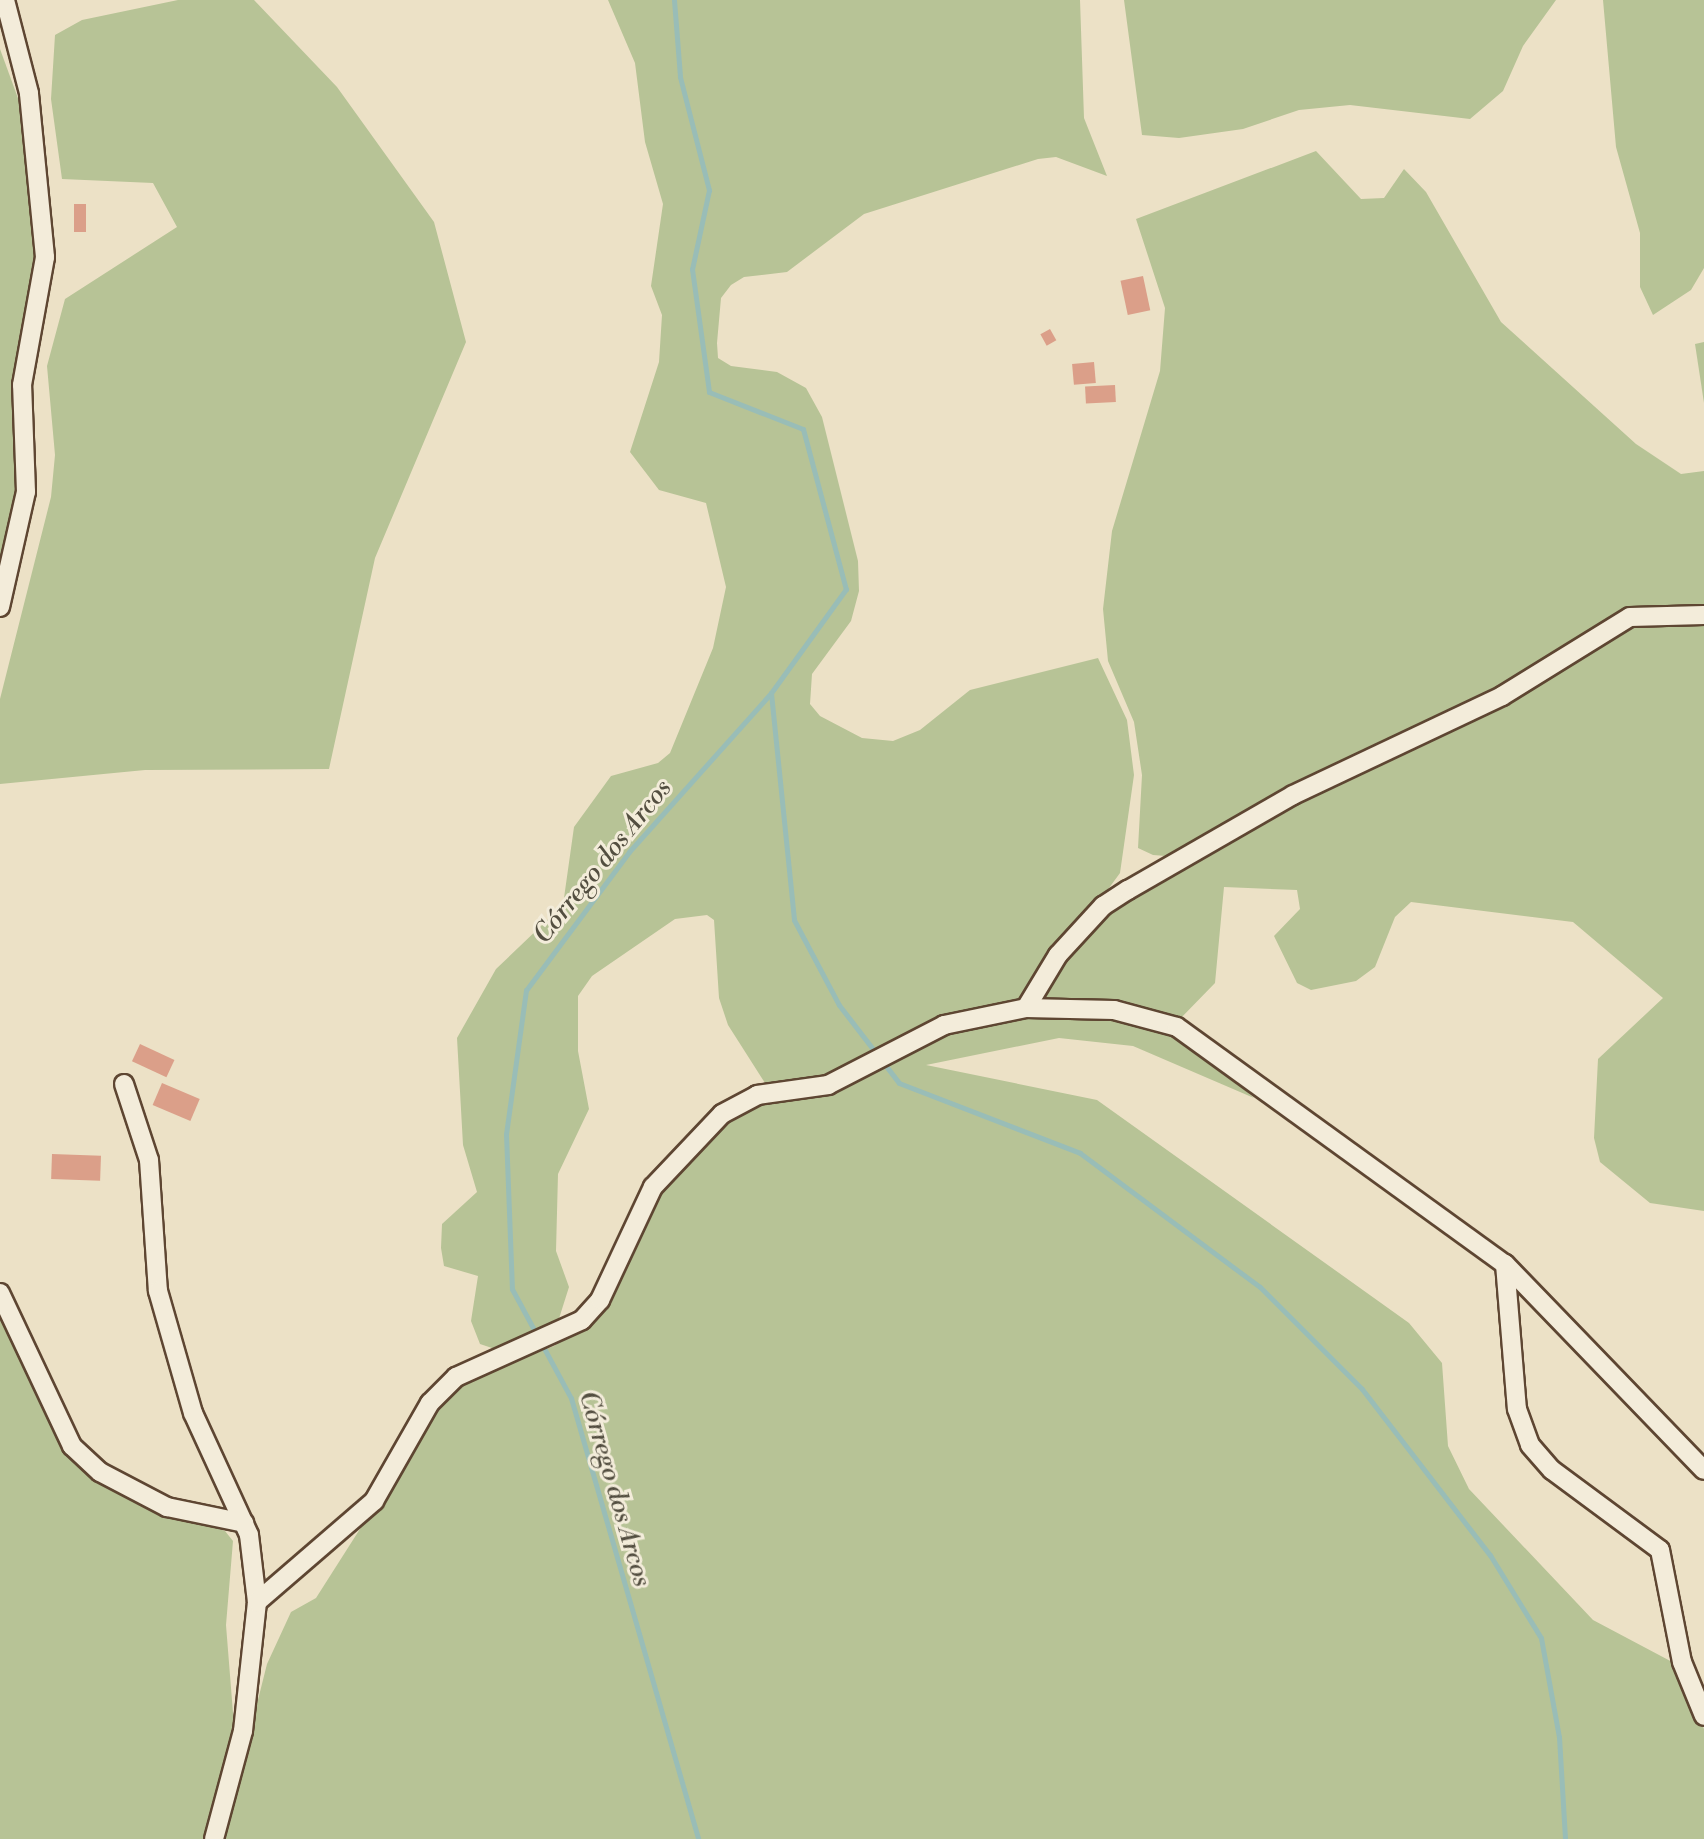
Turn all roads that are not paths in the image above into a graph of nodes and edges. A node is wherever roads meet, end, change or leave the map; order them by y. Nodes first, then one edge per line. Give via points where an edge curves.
1 (5, 0) edge
2 (0, 607) edge
3 (1704, 615) edge
4 (1026, 1008) junction
5 (124, 1084) dead end
6 (1505, 1264) junction
7 (0, 1293) edge
8 (1704, 1470) edge
9 (244, 1523) junction
10 (257, 1601) junction
11 (1704, 1716) edge
12 (214, 1839) edge

1 - 2 street via 29,93 45,257 22,385 26,492
3 - 4 street via 1630,617 1502,696 1293,795 1128,890 1103,905 1058,955
4 - 6 street via 1114,1010 1177,1027
4 - 10 street via 944,1025 817,1089 740,1101 653,1188 600,1300 582,1320 456,1377 430,1403 374,1501
5 - 9 street via 149,1160 158,1291 175,1354 198,1424
6 - 8 street
6 - 11 street via 1517,1409 1530,1445 1552,1470 1660,1550 1682,1662
7 - 9 street via 33,1373 81,1455 100,1472 167,1507
9 - 10 street via 255,1554
10 - 12 street via 243,1731

